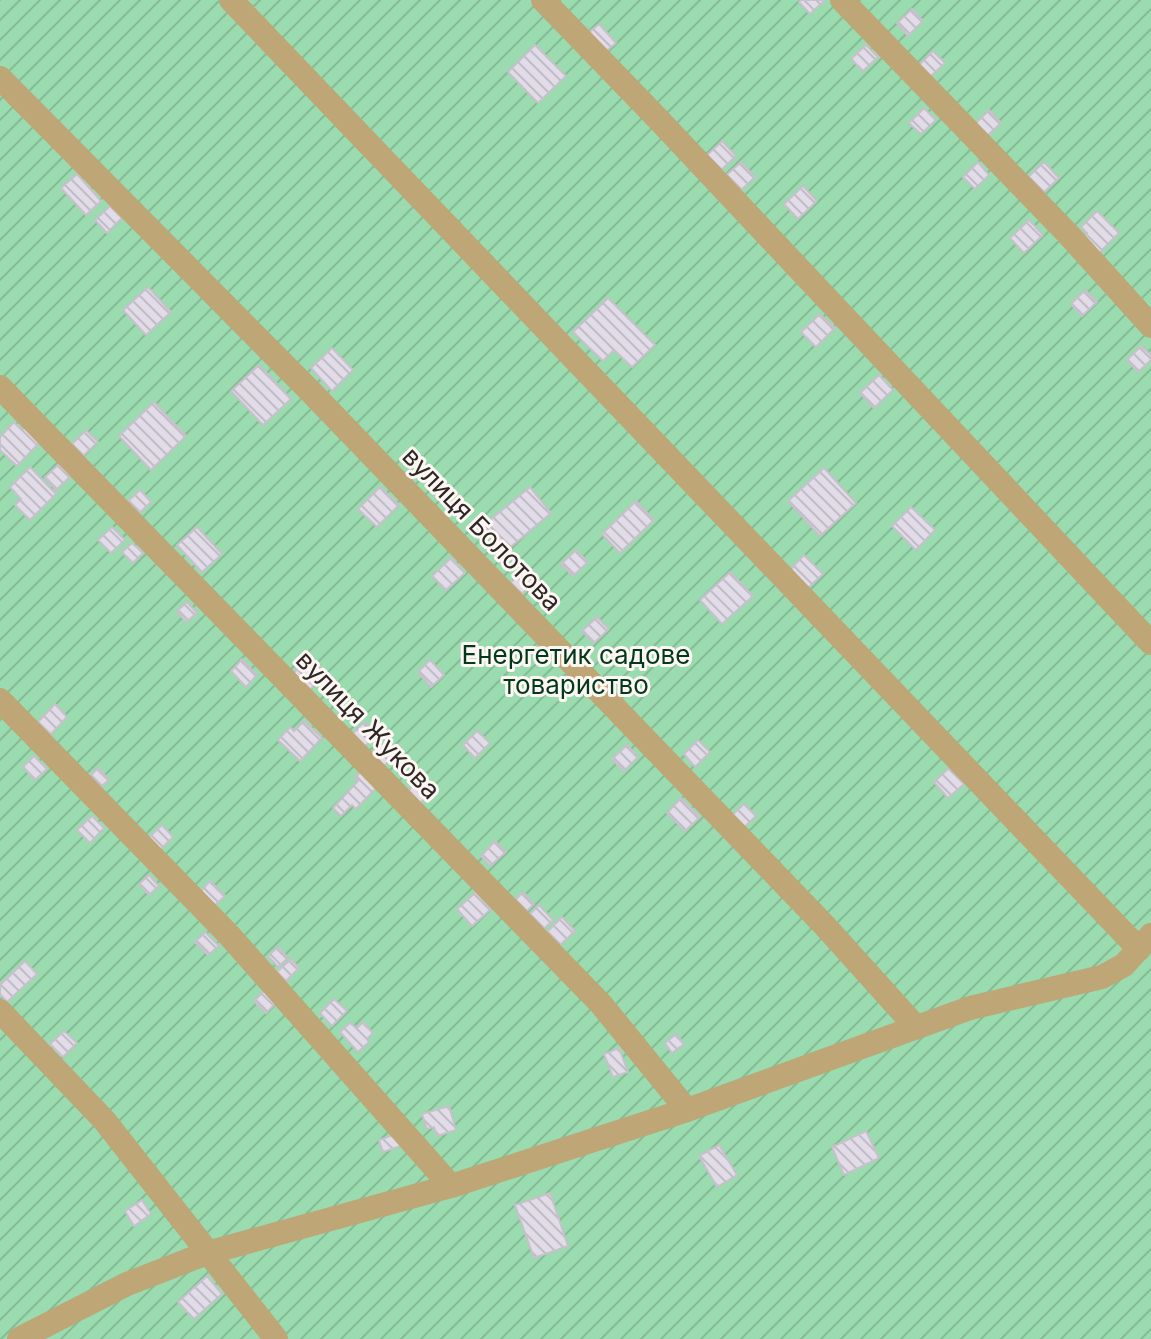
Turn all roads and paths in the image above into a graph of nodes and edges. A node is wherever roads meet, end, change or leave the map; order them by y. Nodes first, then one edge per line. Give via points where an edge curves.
1 (231, 0) edge
2 (543, 0) edge
3 (842, 0) edge
4 (0, 78) edge
5 (1151, 326) edge
6 (0, 387) edge
7 (1151, 643) edge
8 (0, 700) edge
9 (1145, 942) edge
10 (0, 1011) edge
11 (916, 1027) junction
12 (687, 1110) junction
13 (451, 1186) junction
14 (207, 1253) junction
15 (19, 1339) edge
16 (276, 1339) edge

1 - 9 lane
2 - 7 lane
3 - 5 lane
4 - 11 lane, вулиця Болотова via 311,392
6 - 12 lane, вулиця Жукова via 601,1004
8 - 13 lane via 229,935
9 - 11 lane via 1124,965 1102,977 970,1008
10 - 14 lane via 104,1120
11 - 12 lane
12 - 13 lane
13 - 14 lane
14 - 15 lane via 127,1284
14 - 16 lane

